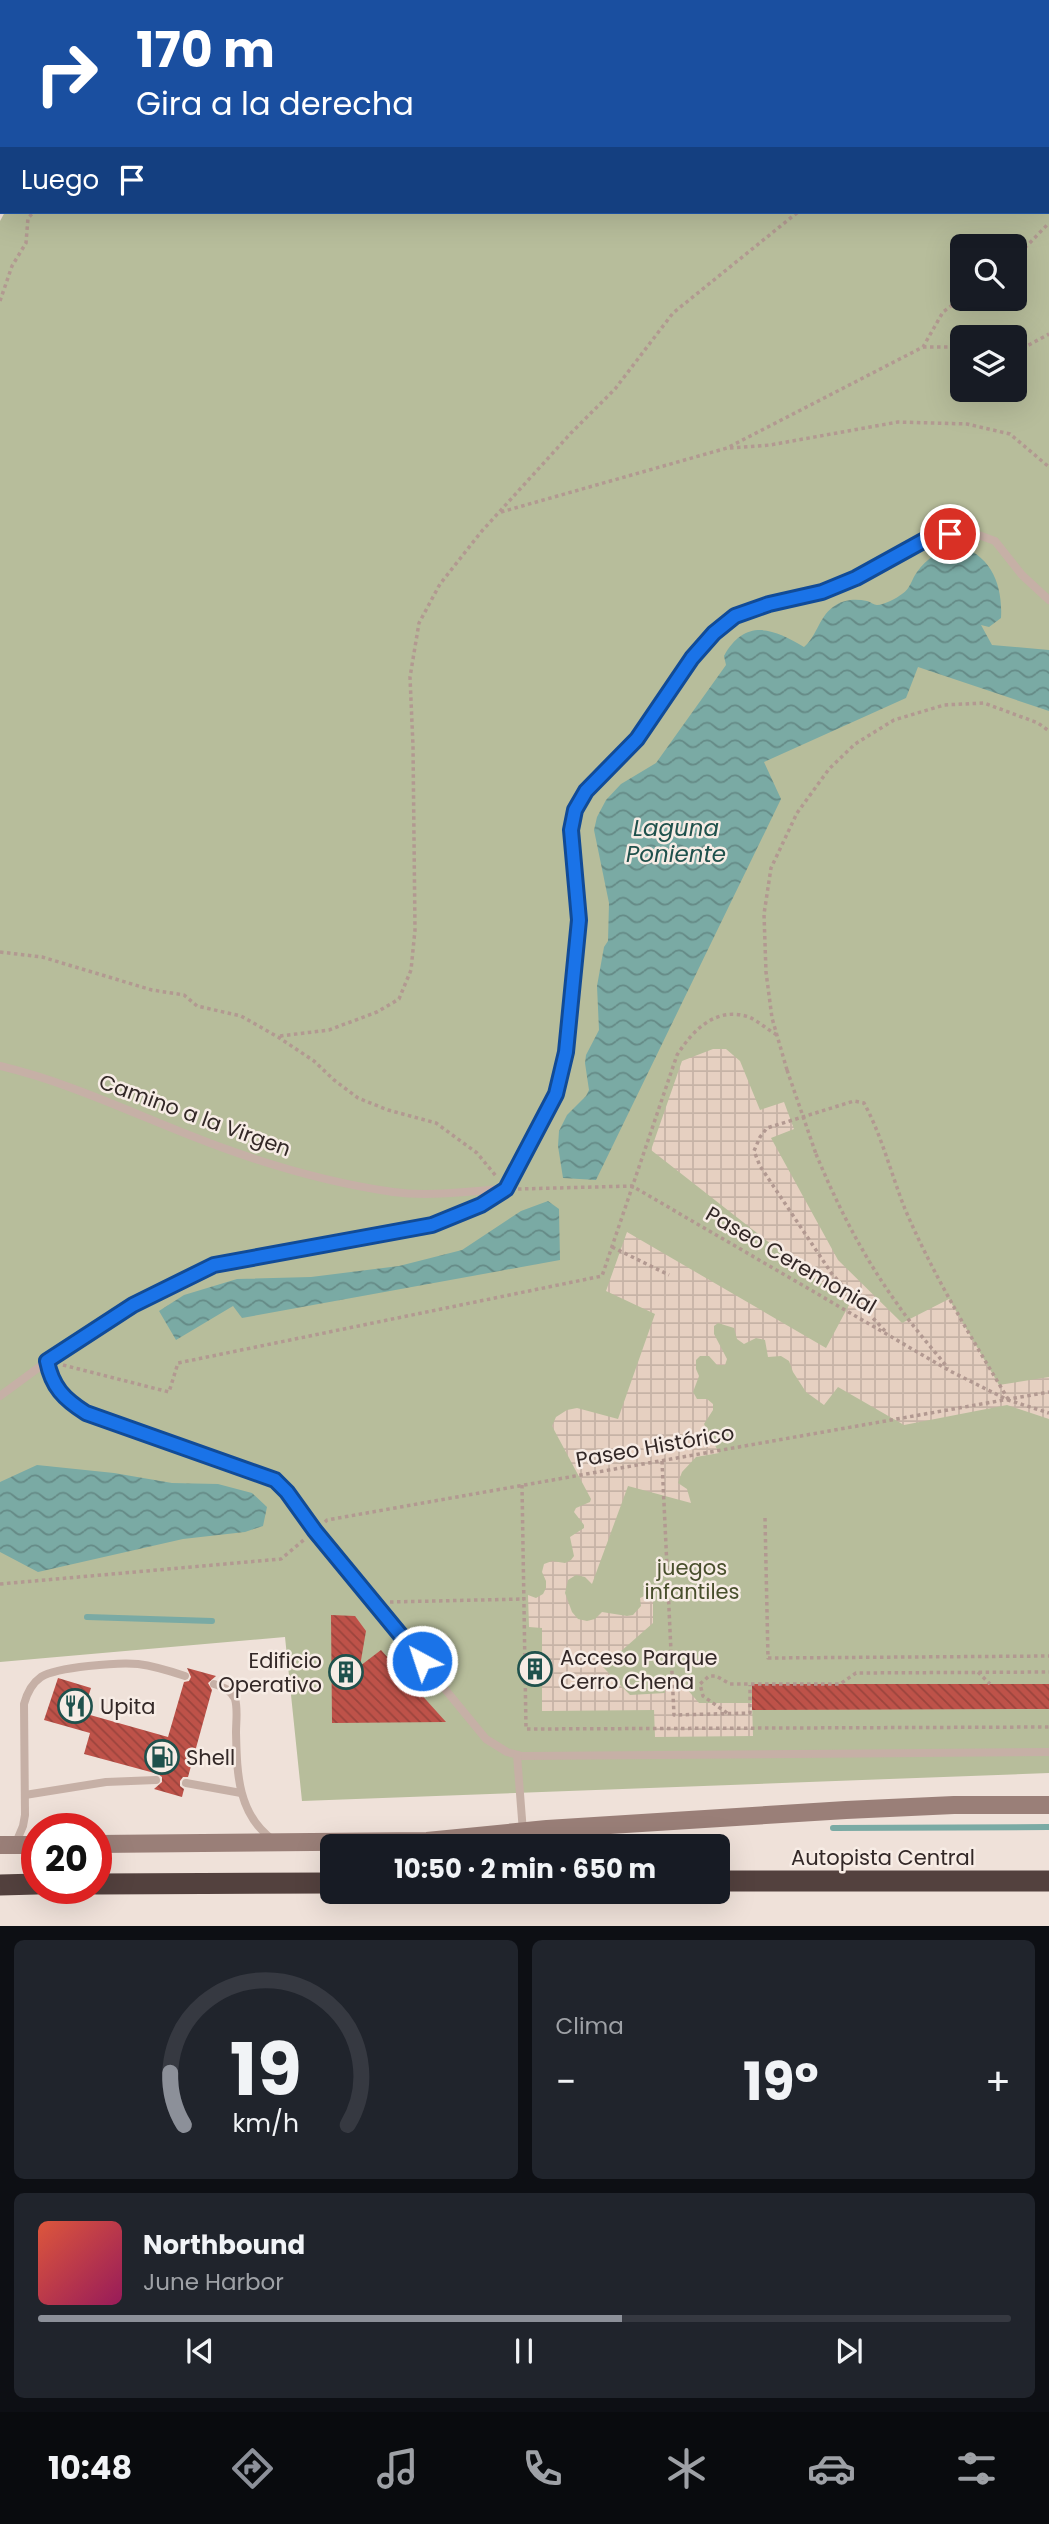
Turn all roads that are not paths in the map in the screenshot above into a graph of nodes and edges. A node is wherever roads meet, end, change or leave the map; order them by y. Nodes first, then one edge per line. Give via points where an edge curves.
1 (1049, 600) edge
2 (0, 1066) edge
3 (506, 1189) junction
4 (47, 1361) junction
5 (0, 1396) edge
6 (185, 1676) dead end
7 (214, 1684) dead end
8 (1049, 1752) edge
9 (517, 1755) junction
10 (156, 1780) dead end
11 (186, 1783) dead end
12 (241, 1793) junction
13 (25, 1795) junction
14 (1049, 1805) edge
15 (523, 1832) junction
16 (278, 1843) junction
17 (112, 1844) edge
18 (8, 1845) edge
19 (730, 1881) edge
20 (1049, 1881) edge
21 (320, 1883) edge
22 (112, 1884) edge
23 (0, 1885) edge
24 (21, 1885) edge

1 - 3 lane via 995,541 973,533 950,534 923,541 822,592 735,616 714,633 637,739 586,791 575,810 571,846 579,920 566,1052 556,1094
2 - 3 lane, Camino a la Virgen via 35,1074 229,1150 332,1181 436,1195
3 - 4 lane via 432,1225 214,1265 133,1305
4 - 5 lane
4 - 9 lane via 61,1394 86,1413 275,1480 486,1739
6 - 13 lane via 126,1663 41,1677 24,1704
7 - 12 lane via 228,1690 235,1700
8 - 9 lane
9 - 15 lane
10 - 13 lane via 106,1782
11 - 12 lane
12 - 16 lane via 251,1816
13 - 18 lane via 23,1825
14 - 15 main road via 846,1810
15 - 16 main road via 427,1841
16 - 17 main road
19 - 20 highway, Autopista Central
21 - 22 highway
23 - 24 highway

